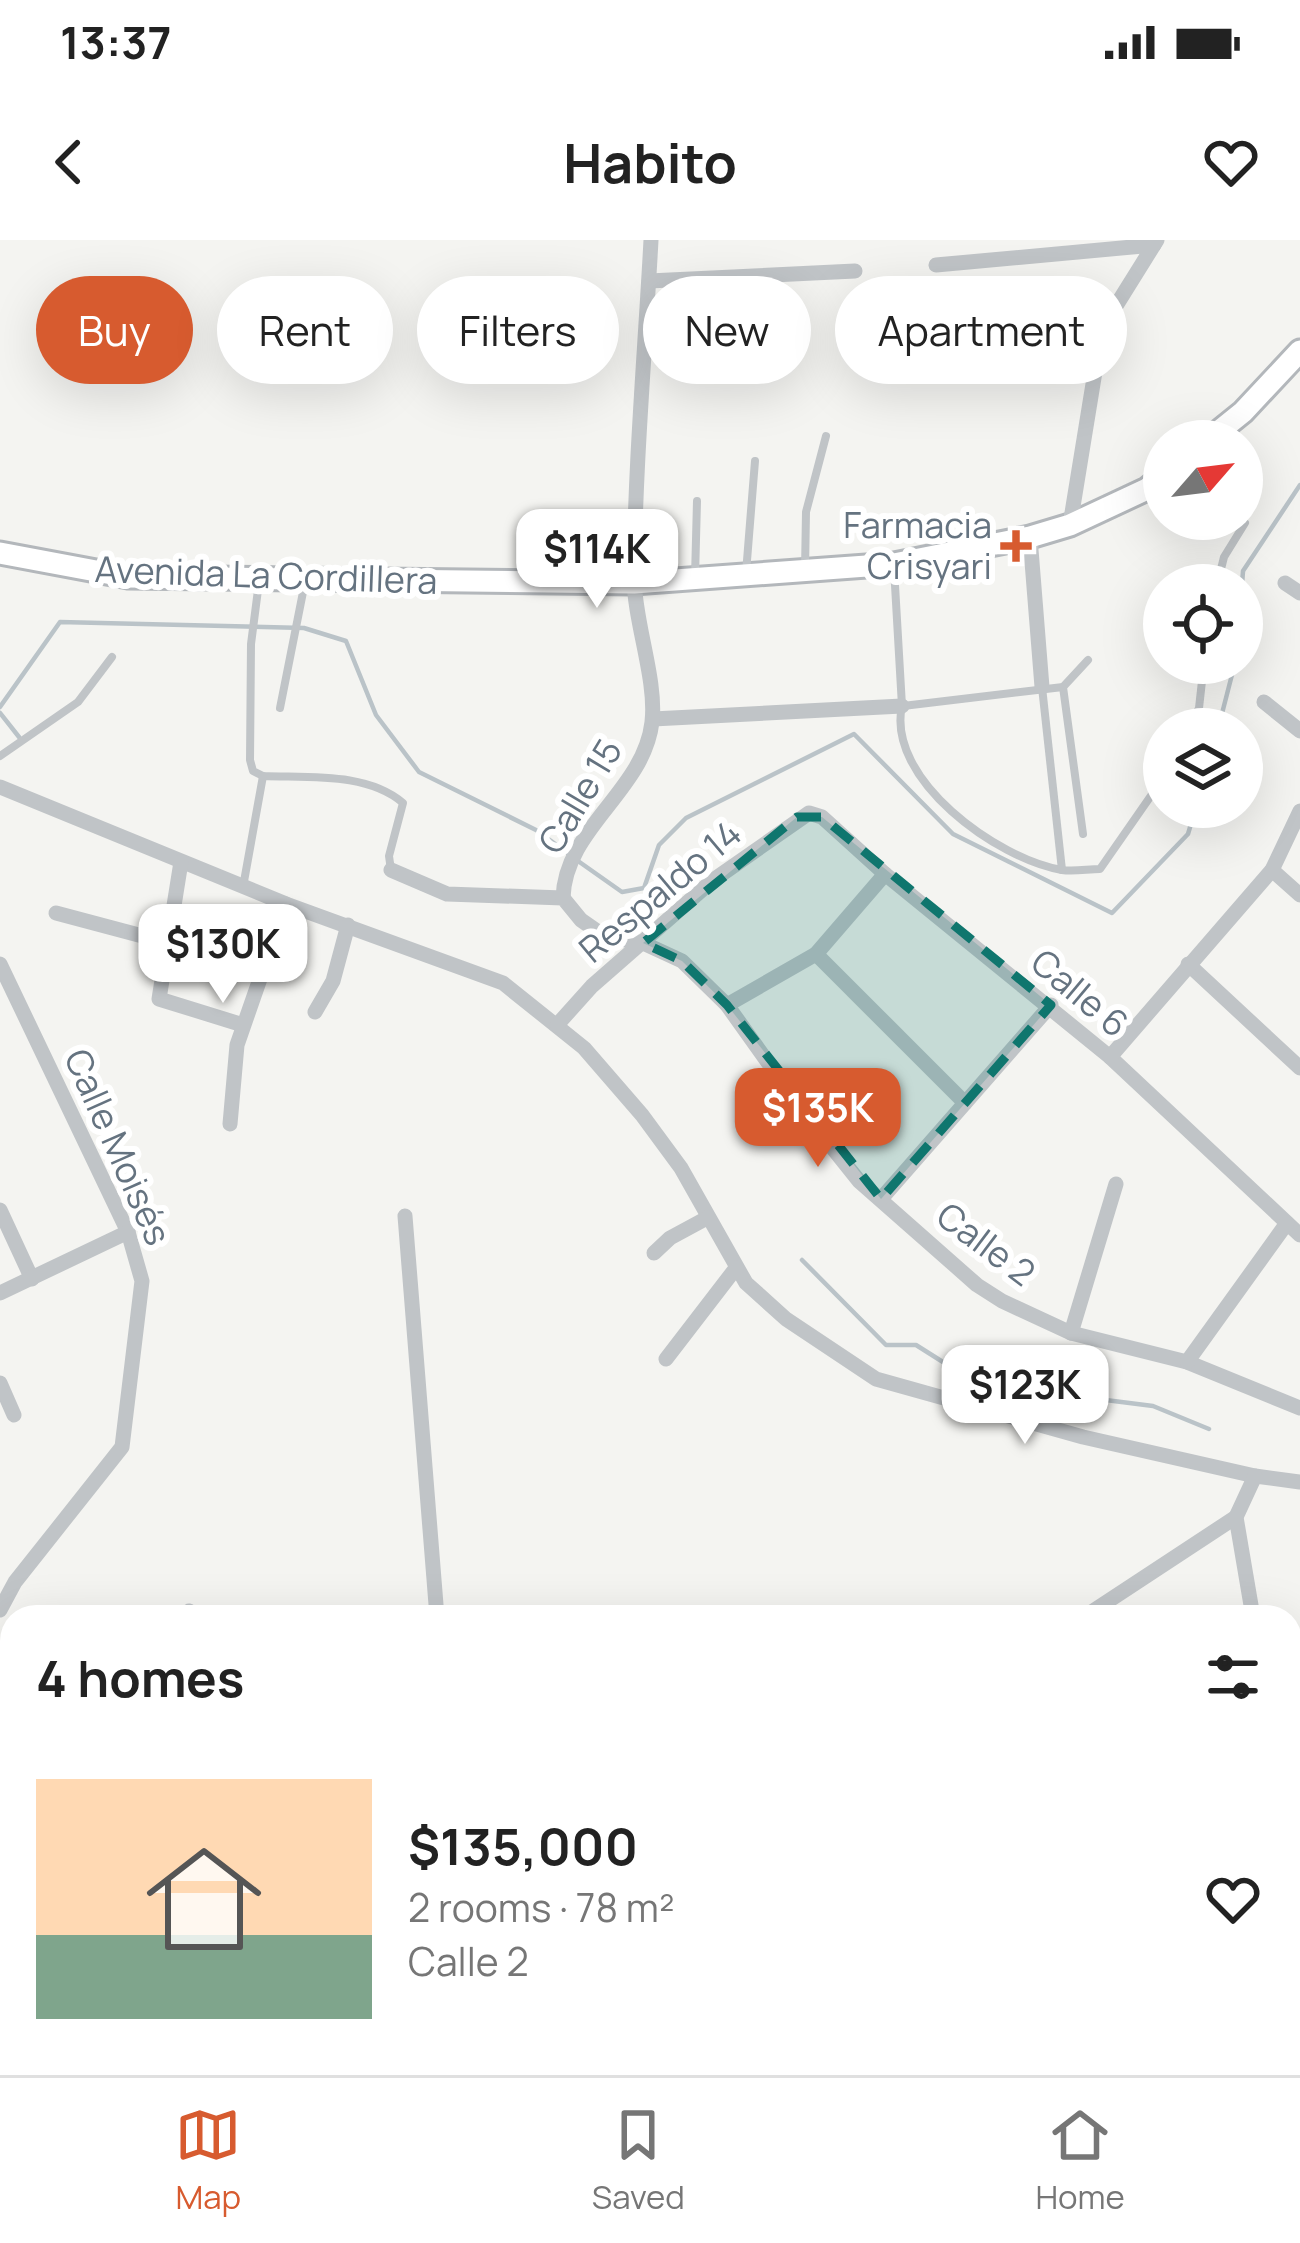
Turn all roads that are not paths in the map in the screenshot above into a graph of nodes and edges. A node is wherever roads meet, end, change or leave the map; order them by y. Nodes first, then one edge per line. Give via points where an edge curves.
1 (651, 240) edge
2 (1156, 242) edge
3 (936, 265) dead end
4 (855, 272) dead end
5 (649, 276) edge
6 (763, 276) edge
7 (1300, 351) edge
8 (644, 384) edge
9 (1234, 420) edge
10 (826, 436) dead end
11 (754, 461) dead end
12 (1143, 491) edge
13 (697, 501) dead end
14 (1070, 525) junction
15 (1030, 537) junction
16 (0, 554) edge
17 (894, 564) junction
18 (806, 570) junction
19 (746, 574) junction
20 (694, 578) junction
21 (259, 581) junction
22 (305, 582) junction
23 (634, 583) junction
24 (112, 657) dead end
25 (1088, 660) dead end
26 (1042, 687) junction
27 (1063, 687) junction
28 (1264, 702) dead end
29 (902, 706) junction
30 (280, 708) dead end
31 (652, 719) junction
32 (1300, 731) edge
33 (0, 756) edge
34 (263, 776) junction
35 (0, 787) edge
36 (1143, 807) edge
37 (1300, 811) edge
38 (809, 812) joint
39 (1083, 835) dead end
40 (181, 862) junction
41 (391, 870) joint
42 (1062, 870) junction
43 (1272, 870) junction
44 (885, 874) junction
45 (243, 887) junction
46 (1300, 895) edge
47 (563, 898) junction
48 (286, 904) junction
49 (56, 913) dead end
50 (348, 925) junction
51 (165, 942) junction
52 (643, 943) junction
53 (816, 953) junction
54 (0, 964) edge
55 (1188, 964) junction
56 (727, 1005) junction
57 (1051, 1005) junction
58 (315, 1012) dead end
59 (243, 1025) junction
60 (557, 1025) junction
61 (1110, 1057) junction
62 (1300, 1068) edge
63 (965, 1103) junction
64 (230, 1124) dead end
65 (1116, 1184) dead end
66 (881, 1199) junction
67 (0, 1210) edge
68 (405, 1216) dead end
69 (706, 1217) junction
70 (1294, 1229) edge
71 (128, 1232) junction
72 (655, 1252) dead end
73 (736, 1268) junction
74 (32, 1279) junction
75 (0, 1293) edge
76 (1071, 1333) junction
77 (666, 1359) dead end
78 (1187, 1362) junction
79 (0, 1383) edge
80 (1300, 1408) edge
81 (14, 1415) dead end
82 (1255, 1476) junction
83 (1300, 1482) edge
84 (1236, 1517) junction
85 (3, 1605) edge
86 (436, 1605) edge
87 (1102, 1605) edge
88 (1251, 1605) edge

1 - 5 street, Calle 15
2 - 3 street
2 - 14 street via 1100,340
4 - 6 street
7 - 9 main road
8 - 23 street, Calle 15
10 - 18 lane via 806,512
11 - 19 lane
12 - 14 main road, Avenida La Cordillera
13 - 20 lane
14 - 15 main road, Avenida La Cordillera
15 - 17 main road, Avenida La Cordillera
15 - 26 street
16 - 21 main road, Avenida La Cordillera via 128,577
17 - 18 main road, Avenida La Cordillera
17 - 29 lane
18 - 19 main road, Avenida La Cordillera
19 - 20 main road, Avenida La Cordillera
20 - 23 main road, Avenida La Cordillera
21 - 22 main road, Avenida La Cordillera
21 - 34 lane via 250,760
22 - 23 main road, Avenida La Cordillera
22 - 30 lane
23 - 31 street, Calle 15
24 - 33 lane via 78,702
25 - 27 lane
26 - 27 lane
26 - 29 lane
26 - 42 lane
27 - 39 lane
28 - 32 street
29 - 31 street
29 - 42 lane via 903,748 960,822
31 - 47 street, Calle 15 via 632,774 577,849
34 - 41 lane via 343,779 404,803
34 - 45 lane
35 - 40 street
36 - 42 lane via 1100,869
37 - 43 street
38 - 44 street, Calle 6
38 - 52 street, Respaldo 14
40 - 45 street
40 - 51 street
41 - 47 street via 448,894
43 - 46 street
43 - 55 street
44 - 53 street
44 - 57 street, Calle 6
45 - 48 street
47 - 52 street, Calle 2 via 604,936
48 - 50 street
48 - 59 street
49 - 51 street
50 - 58 street
50 - 60 street via 502,983
51 - 59 street via 162,1002
52 - 56 street, Calle 2 via 682,961
52 - 60 street, Respaldo 14
53 - 56 street
53 - 63 street
54 - 71 street, Calle Moisés
55 - 61 street
55 - 62 street
56 - 66 street, Calle 2 via 799,1106
57 - 61 street, Calle 6
57 - 63 street
59 - 64 street
60 - 69 street via 642,1115
61 - 70 street, Calle 6
63 - 66 street
65 - 76 street
66 - 76 street, Calle 2 via 977,1285
67 - 74 street
68 - 86 street
69 - 72 street
69 - 73 street
70 - 78 street
71 - 74 street
71 - 85 street, Calle Moisés via 142,1281 122,1448
73 - 77 street
73 - 82 street via 786,1319 876,1379
74 - 75 street
76 - 78 street, Calle 2
78 - 80 street, Calle 2
79 - 81 street
82 - 83 street
82 - 84 street
84 - 87 street
84 - 88 street

